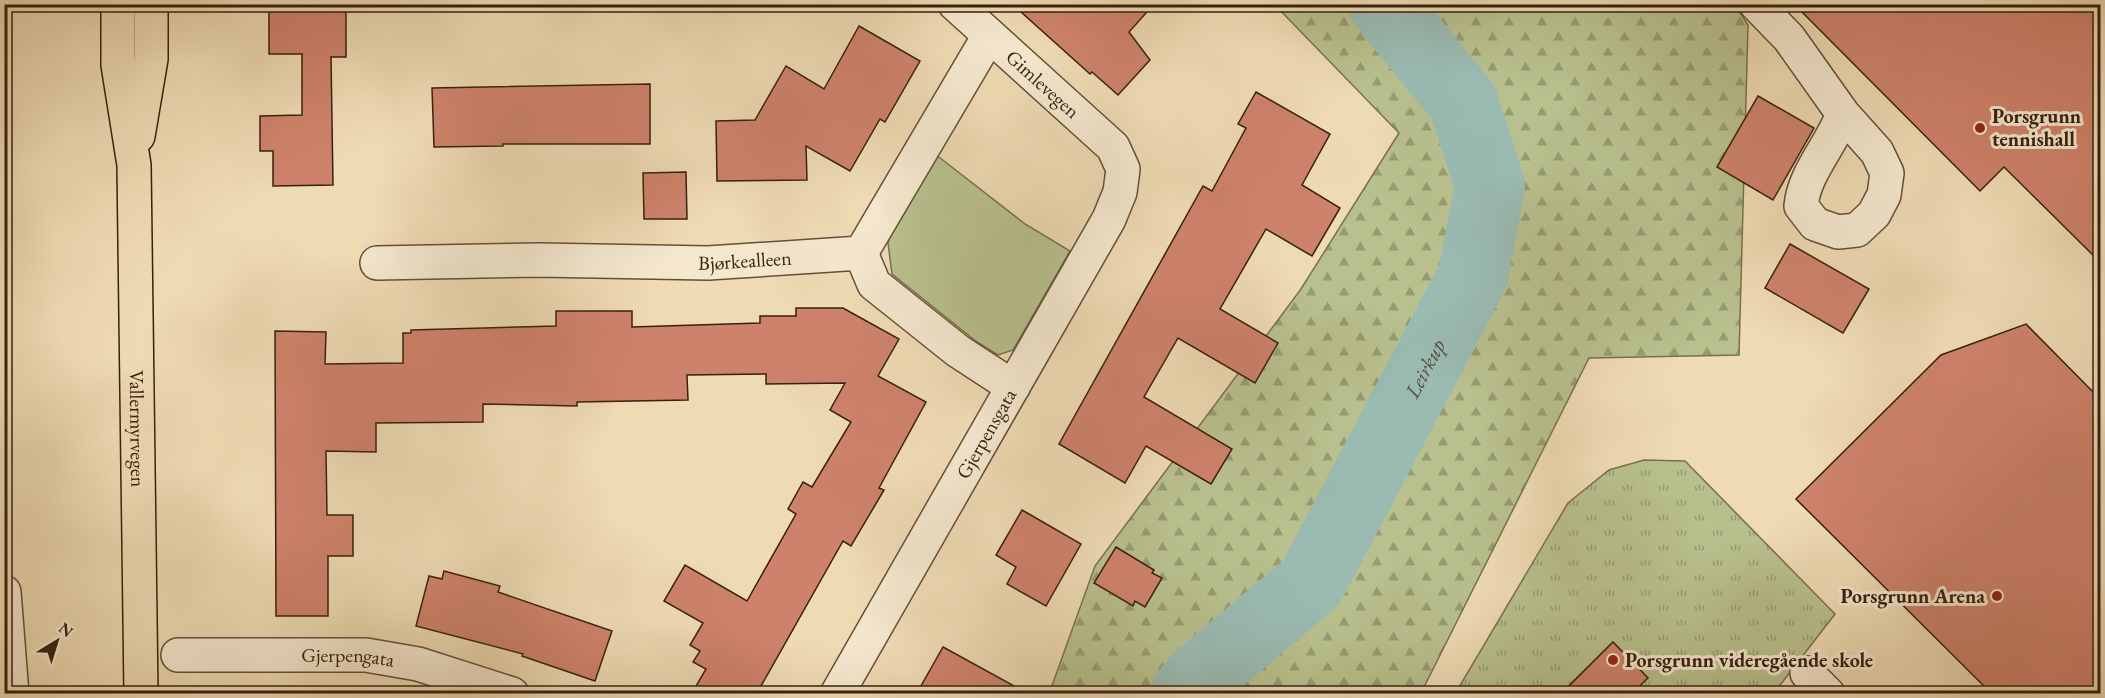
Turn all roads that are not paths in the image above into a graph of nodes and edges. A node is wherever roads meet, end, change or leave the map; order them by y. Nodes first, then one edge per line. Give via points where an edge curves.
1 (118, 4) edge
2 (151, 4) edge
3 (955, 4) edge
4 (1756, 4) edge
5 (989, 36) junction
6 (1843, 114) dead end
7 (134, 165) junction
8 (1123, 169) joint
9 (861, 252) junction
10 (377, 264) dead end
11 (1013, 387) junction
12 (4, 592) edge
13 (178, 655) dead end
14 (12, 693) edge
15 (141, 693) edge
16 (512, 693) edge
17 (837, 693) edge

1 - 7 main road, Vallermyrvegen via 118,65
2 - 7 main road, Vallermyrvegen via 151,59
3 - 5 street, Gimlevegen
4 - 6 street via 1789,38
5 - 8 street, Gimlevegen via 1113,147
5 - 9 street
7 - 15 main road, Vallermyrvegen
8 - 11 street, Gjerpensgata via 1120,192 1109,219
9 - 10 street, Bjørkealleen via 708,263 540,260
9 - 11 street via 874,284 958,351
11 - 17 street, Gjerpensgata
12 - 14 street
13 - 16 street, Gjerpengata via 366,655 418,664

